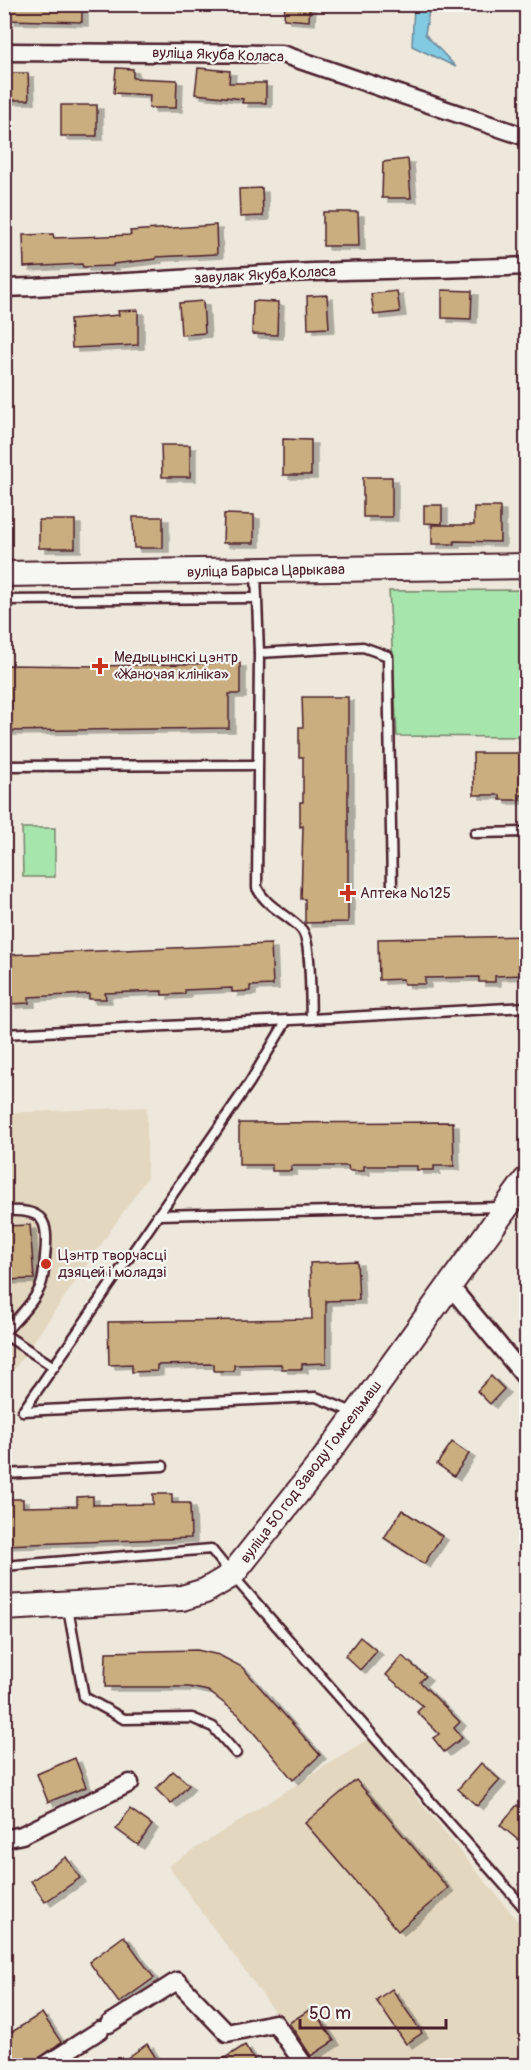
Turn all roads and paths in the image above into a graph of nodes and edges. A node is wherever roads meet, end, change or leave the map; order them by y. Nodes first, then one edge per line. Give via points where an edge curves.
1 (4, 52) edge
2 (526, 137) edge
3 (526, 266) edge
4 (4, 288) edge
5 (526, 566) edge
6 (256, 572) junction
7 (4, 574) edge
8 (257, 598) junction
9 (4, 600) edge
10 (259, 653) junction
11 (257, 765) junction
12 (4, 766) edge
13 (526, 832) edge
14 (475, 833) dead end
15 (392, 889) dead end
16 (526, 1007) edge
17 (287, 1020) junction
18 (311, 1020) junction
19 (4, 1034) edge
20 (526, 1180) edge
21 (508, 1207) junction
22 (4, 1211) edge
23 (158, 1215) junction
24 (450, 1286) junction
25 (4, 1333) edge
26 (54, 1367) junction
27 (526, 1378) edge
28 (356, 1413) junction
29 (163, 1466) dead end
30 (4, 1474) edge
31 (4, 1566) edge
32 (232, 1575) junction
33 (68, 1604) junction
34 (4, 1608) edge
35 (236, 1753) dead end
36 (130, 1783) dead end
37 (4, 1839) edge
38 (526, 1910) edge
39 (44, 2066) edge
40 (305, 2066) edge

1 - 2 street, вуліца Якуба Коласа via 282,54
3 - 4 street, завулак Якуба Коласа
5 - 6 street, вуліца Барыса Царыкава
6 - 7 street, вуліца Барыса Царыкава
6 - 8 lane
8 - 9 lane
8 - 10 lane
10 - 11 lane
10 - 15 lane via 363,648 388,656
11 - 12 lane
11 - 18 lane via 257,888 263,899 303,931 308,946
13 - 14 lane
16 - 18 lane
17 - 18 lane
17 - 19 lane
17 - 23 lane via 250,1082
20 - 21 street, вуліца 50 год Заводу Гомсельмаш
21 - 23 lane
21 - 24 street, вуліца 50 год Заводу Гомсельмаш
22 - 25 lane via 26,1210 36,1214 45,1224 47,1237 37,1294
23 - 26 lane
24 - 27 street
24 - 28 street, вуліца 50 год Заводу Гомсельмаш
25 - 26 lane
26 - 28 lane via 23,1411 316,1397
28 - 32 street, вуліца 50 год Заводу Гомсельмаш
29 - 30 lane
31 - 32 lane via 211,1549
32 - 33 street, вуліца 50 год Заводу Гомсельмаш via 206,1591 182,1598
32 - 38 lane
33 - 34 street, вуліца 50 год Заводу Гомсельмаш
33 - 35 lane via 84,1697 124,1719 192,1718 213,1727
36 - 37 street via 22,1835
39 - 40 street via 177,1981 227,2033 275,2023

